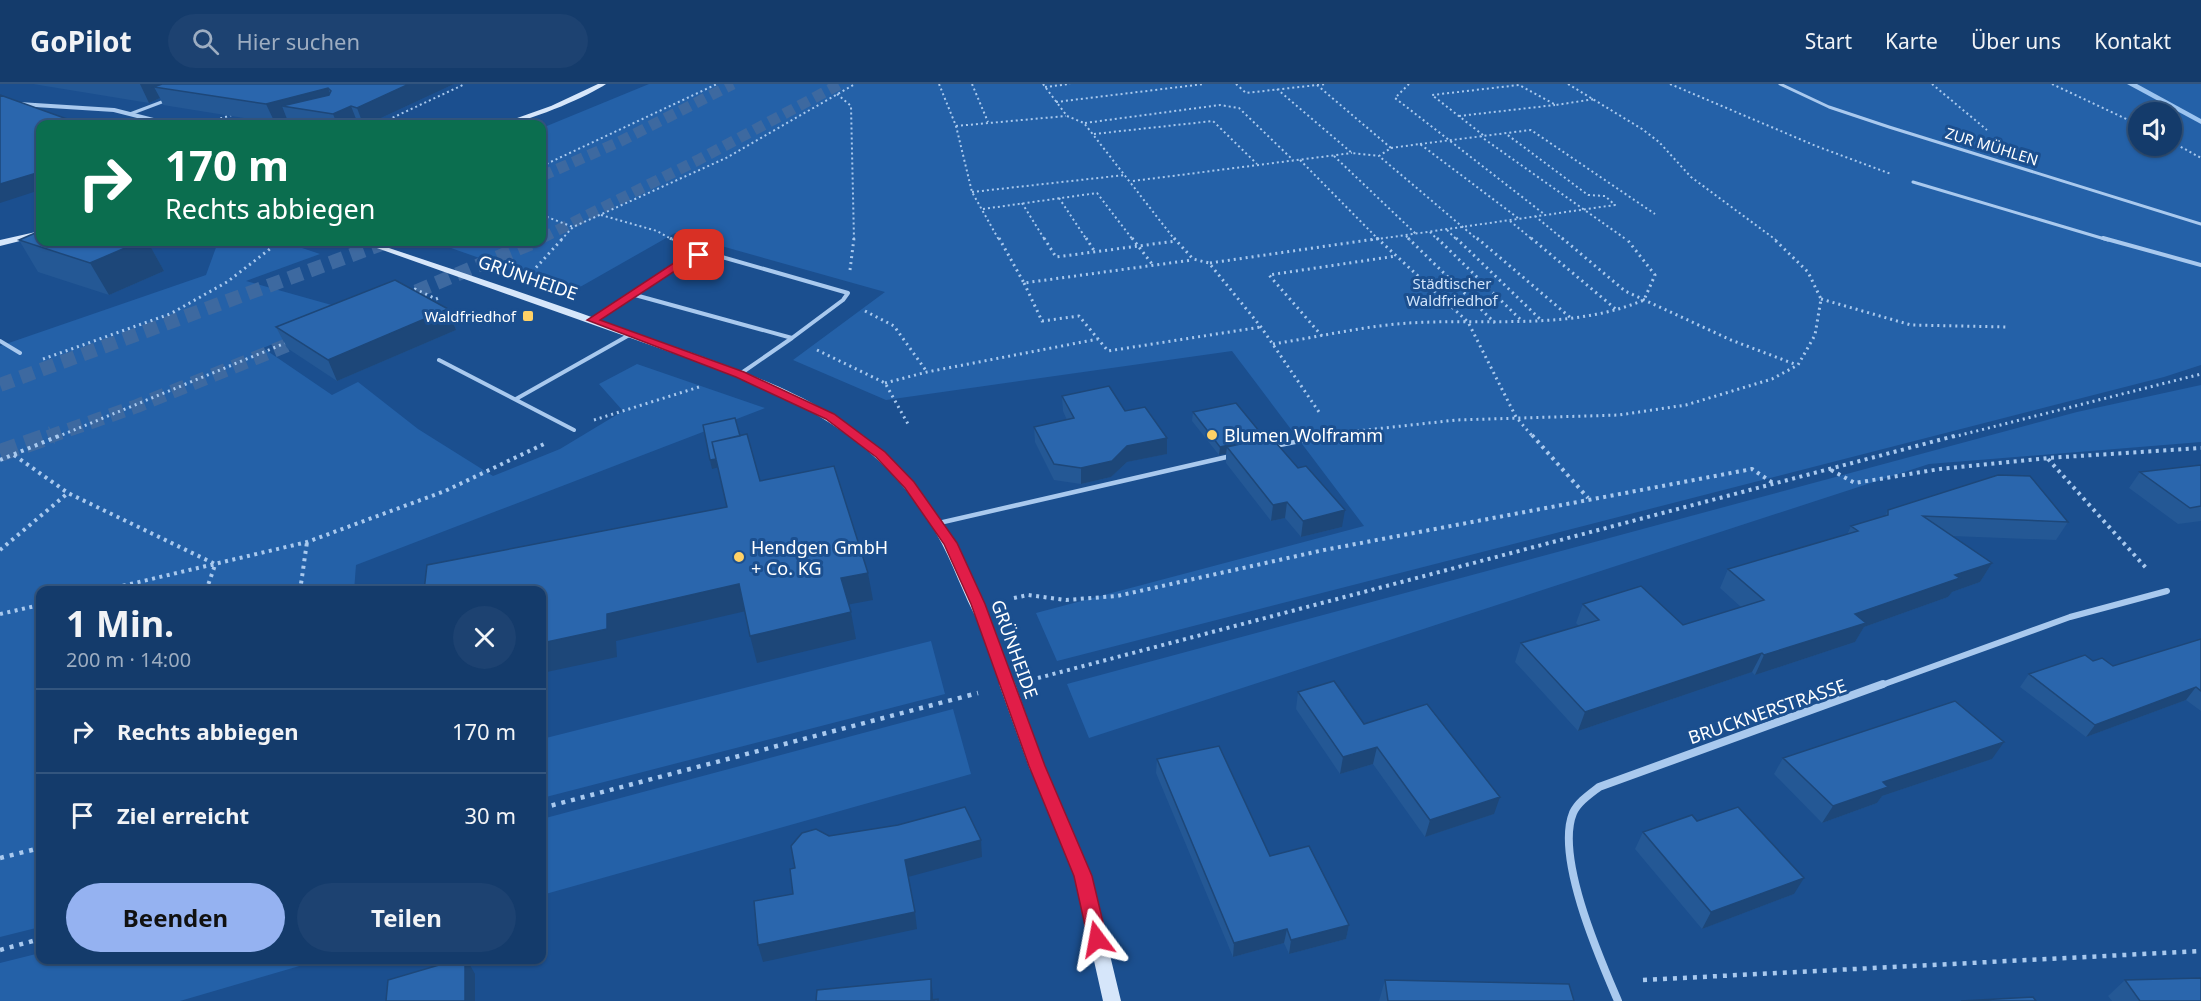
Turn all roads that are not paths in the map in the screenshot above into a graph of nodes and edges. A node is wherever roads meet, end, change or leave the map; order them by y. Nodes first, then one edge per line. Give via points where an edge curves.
1 (603, 84) edge
2 (1780, 84) edge
3 (168, 99) edge
4 (13, 104) edge
5 (130, 114) junction
6 (301, 119) edge
7 (153, 120) edge
8 (296, 120) edge
9 (516, 120) edge
10 (1913, 182) road end
11 (2201, 224) edge
12 (36, 235) edge
13 (0, 243) edge
14 (376, 246) edge
15 (2201, 265) edge
16 (635, 295) junction
17 (592, 320) junction
18 (631, 334) junction
19 (792, 338) junction
20 (0, 341) edge
21 (20, 353) dead end
22 (439, 360) dead end
23 (740, 374) junction
24 (516, 399) junction
25 (574, 430) road end
26 (1335, 434) road end
27 (1266, 448) edge
28 (1242, 454) edge
29 (939, 523) junction
30 (2167, 591) road end
31 (1112, 1001) edge
32 (1618, 1001) edge

1 - 9 street
2 - 11 lane, ZUR MÜHLEN via 1829,107 1889,127
3 - 5 lane
4 - 5 street via 87,107
5 - 7 street
6 - 8 lane
10 - 15 lane
12 - 13 street
14 - 17 street, GRÜNHEIDE
16 - 17 lane
16 - 19 lane
16 - 19 lane via 699,255 715,255 848,293
17 - 18 street, GRÜNHEIDE
18 - 23 street, GRÜNHEIDE
18 - 24 lane
19 - 23 lane
20 - 21 lane
22 - 24 lane
23 - 29 street, GRÜNHEIDE via 830,416 860,437 910,485
24 - 25 lane
26 - 27 lane
28 - 29 lane
29 - 31 street, GRÜNHEIDE, bridge via 984,620 1037,766 1083,876
30 - 32 street, BRUCKNERSTRASSE via 2070,617 1599,787 1572,813 1567,838 1572,871

